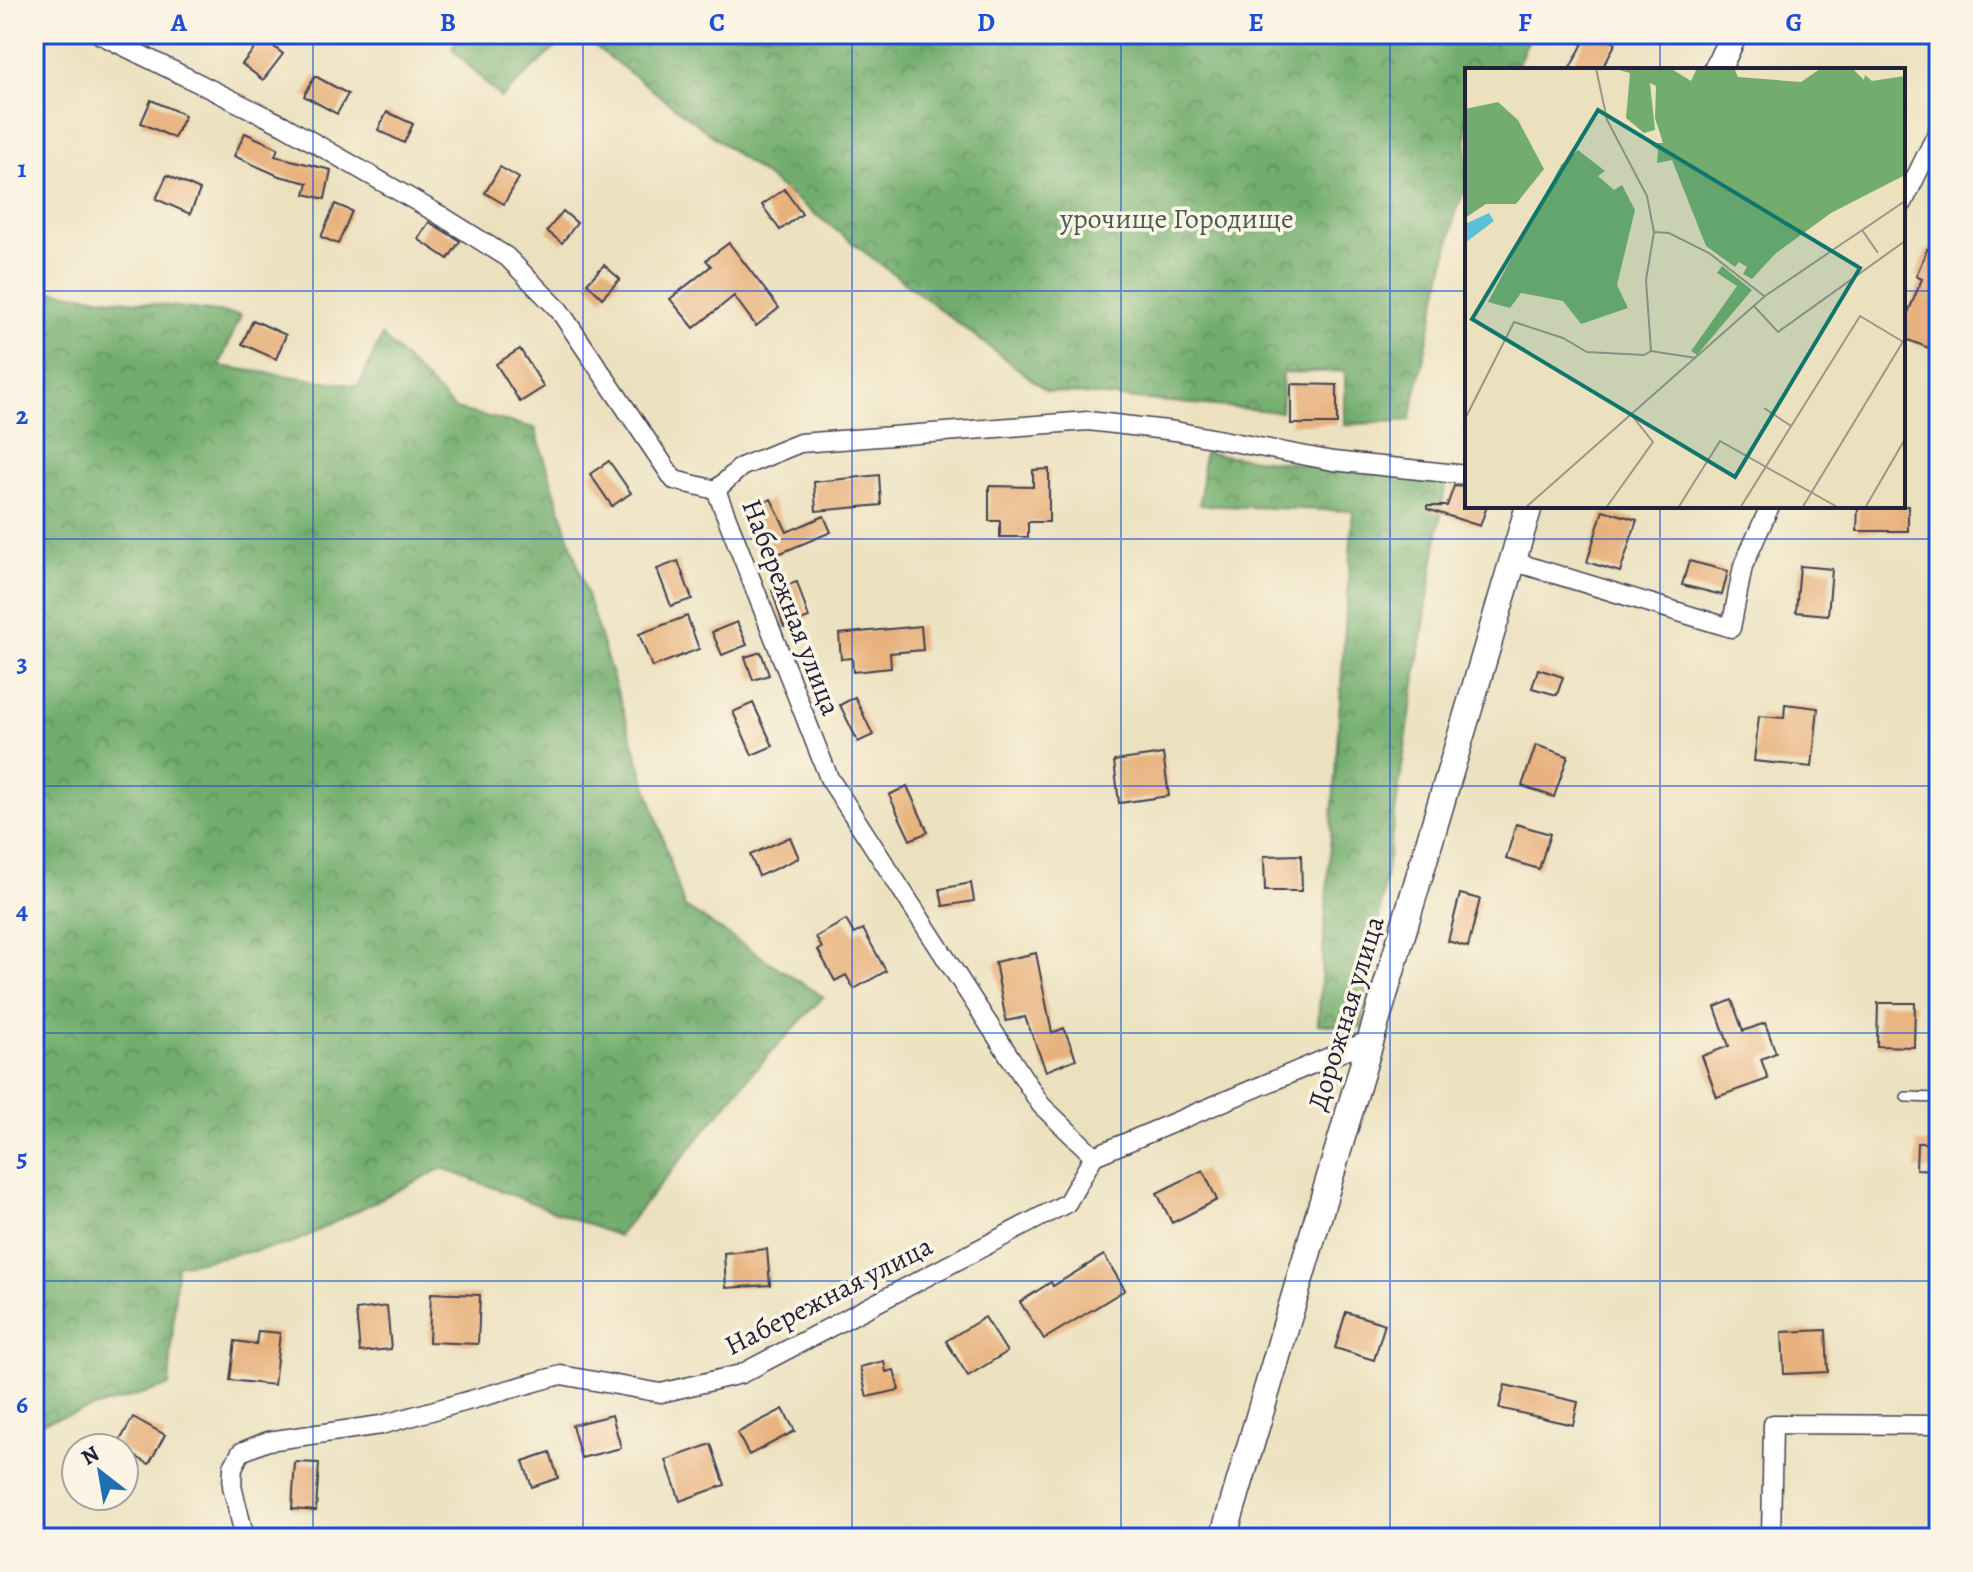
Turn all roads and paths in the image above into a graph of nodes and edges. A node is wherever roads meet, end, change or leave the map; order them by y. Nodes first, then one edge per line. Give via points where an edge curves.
1 (99, 34) edge
2 (1734, 34) edge
3 (1718, 68) edge
4 (1939, 129) edge
5 (1905, 199) edge
6 (1465, 475) edge
7 (716, 490) junction
8 (1528, 508) edge
9 (1769, 508) edge
10 (1512, 561) junction
11 (1370, 1040) junction
12 (1906, 1097) dead end
13 (1939, 1098) edge
14 (1094, 1156) junction
15 (1939, 1425) edge
16 (245, 1538) edge
17 (1223, 1538) edge
18 (1771, 1538) edge

1 - 7 street, Набережная улица via 283,125 507,257 559,310 674,480
2 - 3 street
4 - 5 street
6 - 7 street via 1333,461 1175,431 1088,421 800,443 741,467
7 - 14 street, Набережная улица via 829,778 1041,1105
8 - 10 street, Дорожная улица
9 - 10 street via 1743,566 1731,628
10 - 11 street, Дорожная улица
11 - 14 street
11 - 17 street, Дорожная улица
12 - 13 lane
14 - 16 street, Набережная улица via 1067,1203 741,1374 661,1393 561,1375 381,1425 268,1441 241,1452 232,1486
15 - 18 street via 1773,1424

